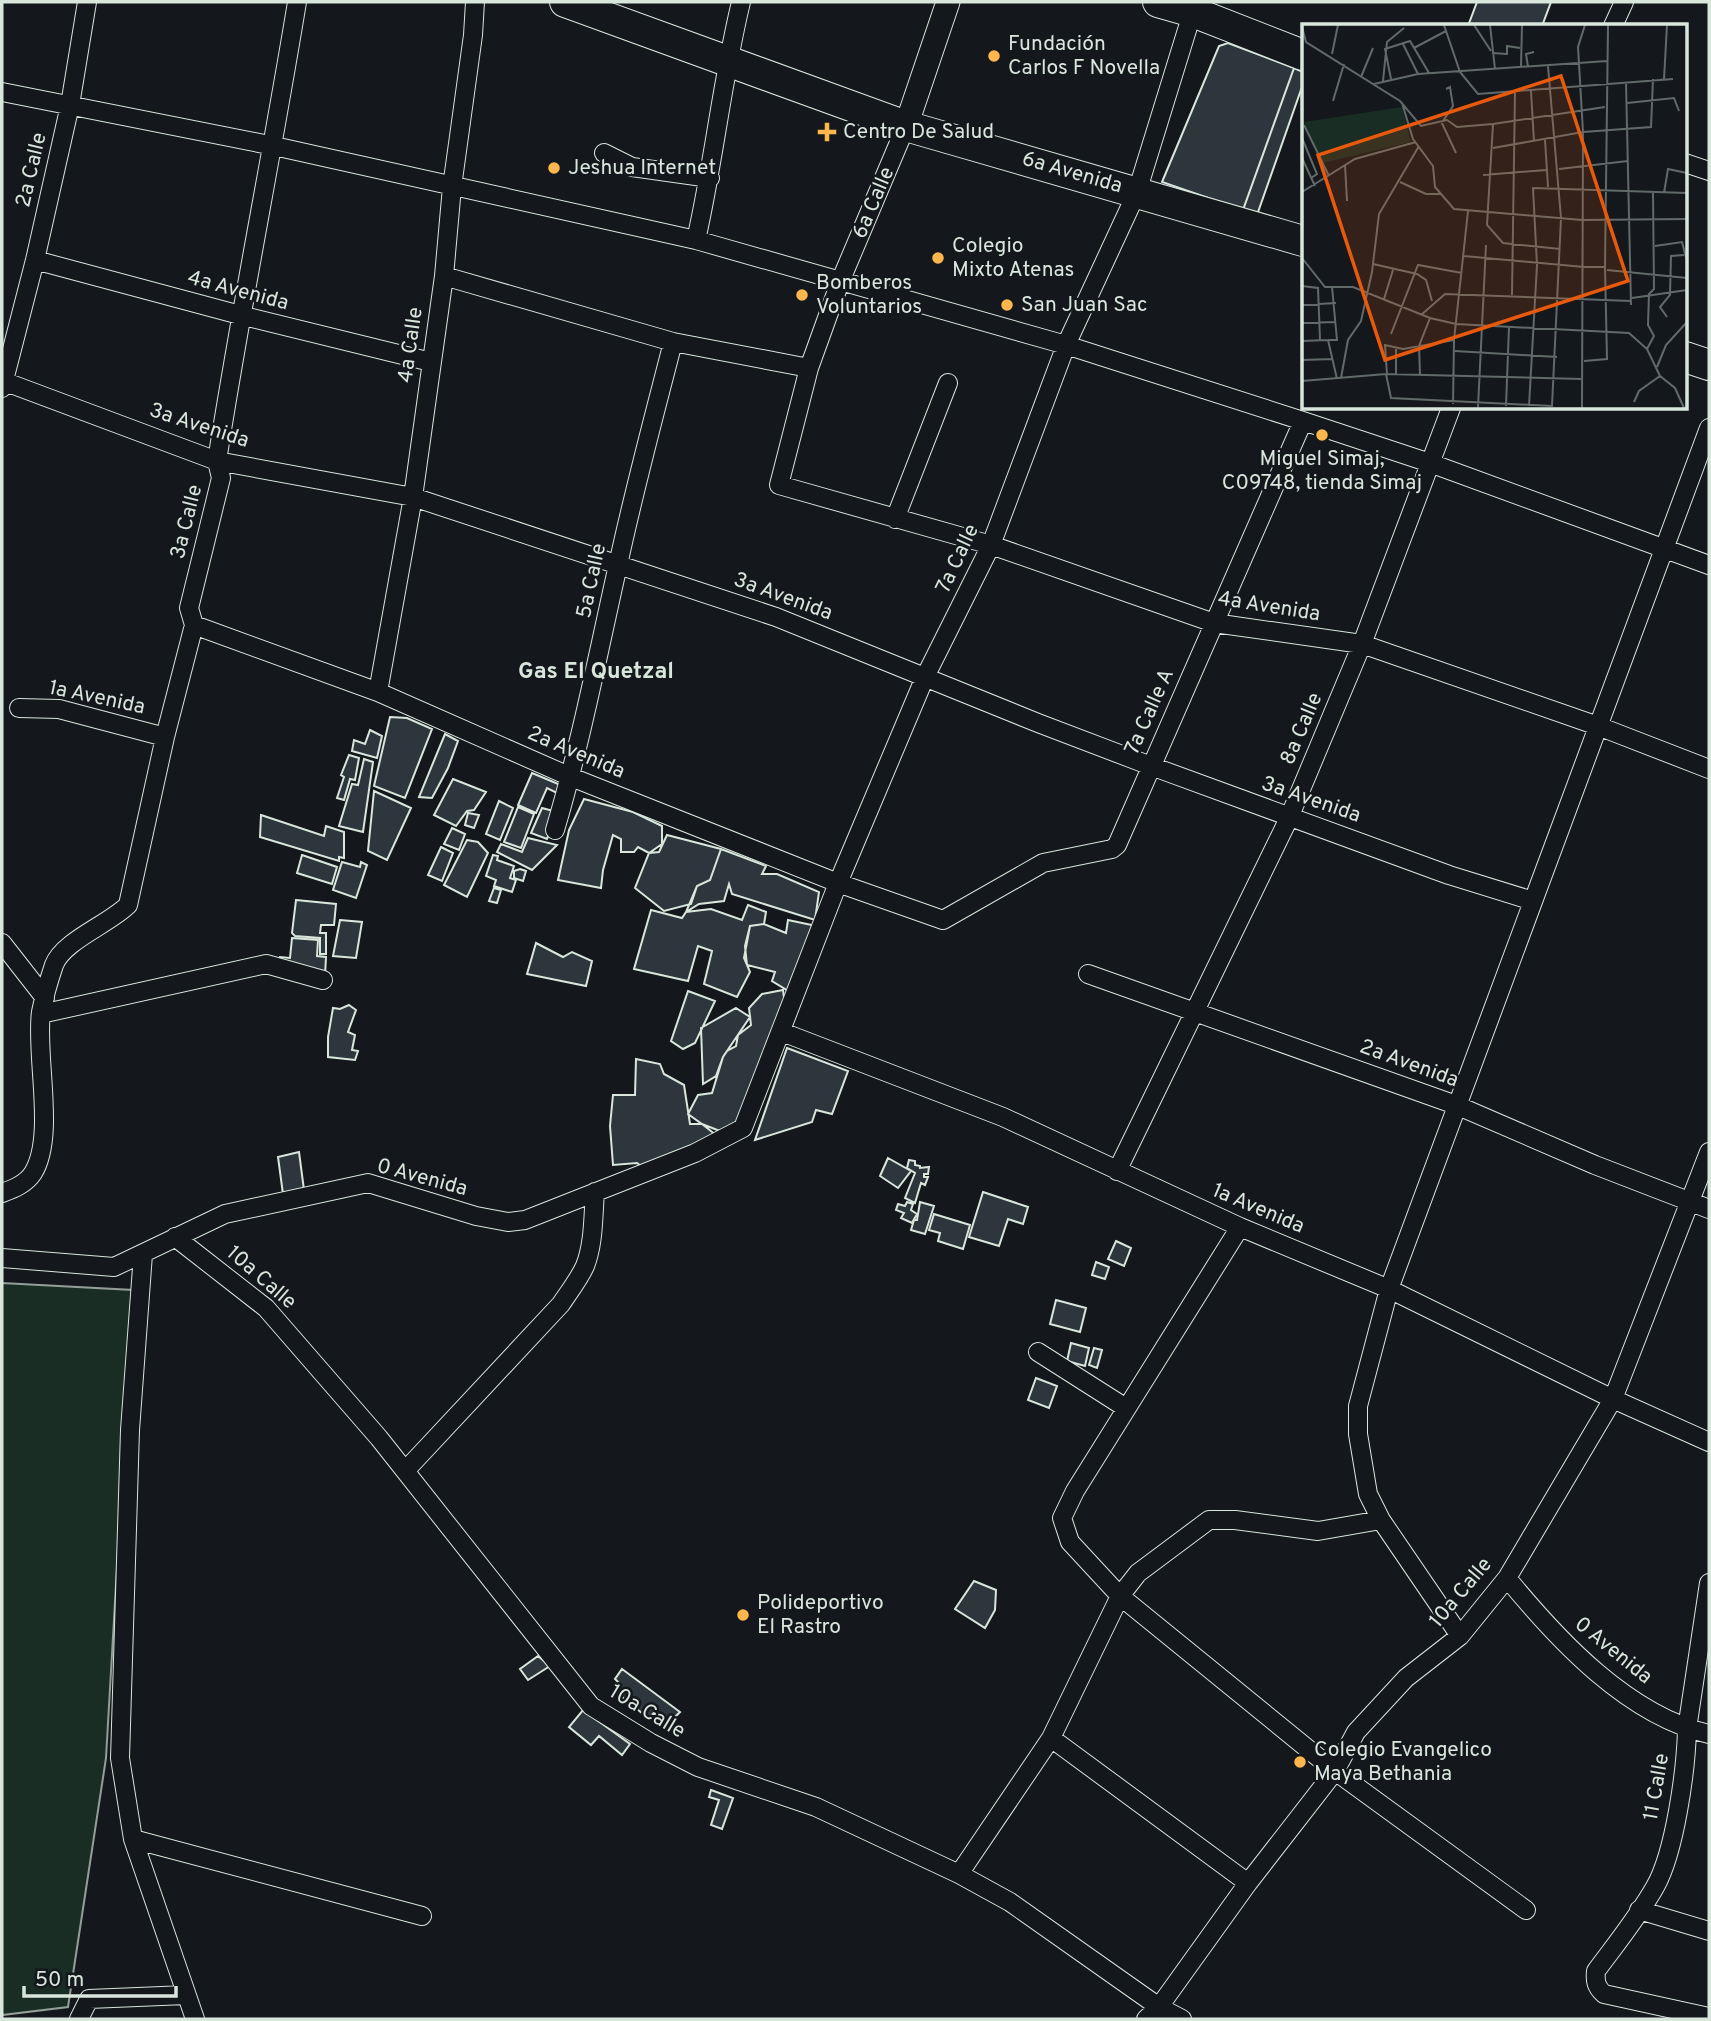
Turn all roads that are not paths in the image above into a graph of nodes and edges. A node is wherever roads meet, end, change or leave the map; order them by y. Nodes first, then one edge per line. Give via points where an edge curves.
1 (87, 2) edge
2 (297, 2) edge
3 (475, 2) edge
4 (565, 2) edge
5 (741, 2) edge
6 (948, 2) edge
7 (1158, 2) edge
8 (1624, 2) edge
9 (1194, 7) edge
10 (1615, 24) edge
11 (1302, 55) edge
12 (727, 61) junction
13 (2, 92) edge
14 (70, 105) junction
15 (906, 125) junction
16 (274, 146) junction
17 (604, 153) dead end
18 (1686, 163) edge
19 (1709, 171) edge
20 (710, 178) junction
21 (452, 187) junction
22 (1137, 192) junction
23 (696, 240) junction
24 (1302, 242) edge
25 (35, 260) junction
26 (444, 276) junction
27 (840, 282) junction
28 (240, 315) junction
29 (673, 342) junction
30 (1066, 345) junction
31 (1686, 357) edge
32 (431, 362) junction
33 (1709, 365) edge
34 (809, 369) junction
35 (948, 383) dead end
36 (3, 384) edge
37 (1450, 410) edge
38 (1303, 421) junction
39 (1709, 428) edge
40 (217, 461) junction
41 (1430, 463) junction
42 (779, 485) joint
43 (413, 496) junction
44 (895, 519) junction
45 (991, 545) junction
46 (1663, 548) junction
47 (618, 564) junction
48 (1709, 565) edge
49 (1214, 623) junction
50 (194, 625) junction
51 (1362, 644) junction
52 (925, 677) junction
53 (378, 692) junction
54 (19, 708) dead end
55 (1598, 726) junction
56 (165, 737) junction
57 (1151, 766) junction
58 (1709, 769) edge
59 (571, 777) junction
60 (1289, 818) junction
61 (555, 830) dead end
62 (838, 883) junction
63 (1533, 901) junction
64 (943, 920) joint
65 (2, 943) edge
66 (1088, 974) dead end
67 (323, 980) dead end
68 (43, 1006) junction
69 (1195, 1012) junction
70 (782, 1032) junction
71 (1456, 1105) junction
72 (743, 1129) joint
73 (1709, 1152) edge
74 (1117, 1171) junction
75 (595, 1192) junction
76 (2, 1193) edge
77 (1691, 1202) junction
78 (1709, 1209) edge
79 (1240, 1227) junction
80 (176, 1237) junction
81 (143, 1255) junction
82 (2, 1258) edge
83 (1389, 1289) junction
84 (1038, 1352) dead end
85 (1613, 1399) junction
86 (1126, 1408) junction
87 (1709, 1443) edge
88 (405, 1471) junction
89 (1381, 1520) junction
90 (1507, 1578) junction
91 (1709, 1583) edge
92 (1121, 1596) junction
93 (1460, 1636) junction
94 (1687, 1729) junction
95 (1709, 1734) edge
96 (1051, 1738) junction
97 (1335, 1771) junction
98 (133, 1839) junction
99 (959, 1874) junction
100 (1248, 1883) junction
101 (1525, 1910) dead end
102 (1639, 1910) junction
103 (422, 1916) dead end
104 (1709, 1931) edge
105 (186, 1995) junction
106 (1153, 2013) edge
107 (1709, 2017) edge
108 (79, 2019) edge
109 (195, 2019) edge
110 (1182, 2019) edge

1 - 14 street, 2a Calle
2 - 16 street, 3a Calle
3 - 21 street, 4a Calle
4 - 12 main road, 6a Avenida
5 - 12 street
6 - 15 street, 6a Calle
7 - 9 main road
8 - 10 street
9 - 11 main road
9 - 22 street, 7a Calle
12 - 15 main road, 6a Avenida
12 - 20 street
13 - 14 street
14 - 16 street
14 - 25 street, 2a Calle
15 - 22 main road, 6a Avenida
15 - 27 street, 6a Calle
16 - 21 street
16 - 28 street, 3a Calle
17 - 20 street via 632,167
18 - 19 street
20 - 23 street
21 - 23 street
21 - 26 street, 4a Calle
22 - 24 main road, 6a Avenida
22 - 30 street, 7a Calle
23 - 27 street
25 - 28 street, 4a Avenida
25 - 36 street, 2a Calle
26 - 29 street
26 - 32 street, 4a Calle
27 - 30 street
27 - 34 street, 6a Calle
28 - 32 street, 4a Avenida
28 - 40 street, 3a Calle
29 - 34 street
29 - 47 street, 5a Calle
30 - 38 street
30 - 45 street, 7a Calle
31 - 33 main road
32 - 43 street, 4a Calle
34 - 42 street, 6a Calle
35 - 44 street
36 - 40 street, 3a Avenida
37 - 41 street, 8a Calle
38 - 41 street
38 - 49 street, 7a Calle A
39 - 46 street
40 - 43 street, 3a Avenida
40 - 50 street, 3a Calle via 221,478 189,608
41 - 46 street
41 - 51 street, 8a Calle
42 - 44 street, 4a Avenida
43 - 47 street, 3a Avenida
43 - 53 street, 4a Calle
44 - 45 street, 4a Avenida
45 - 49 street, 4a Avenida
45 - 52 street, 7a Calle
46 - 48 street
46 - 55 street
47 - 52 street, 3a Avenida via 776,617
47 - 59 street, 5a Calle
49 - 51 street, 4a Avenida
49 - 57 street, 7a Calle A
50 - 53 street, 2a Avenida
50 - 56 street, 3a Calle
51 - 55 street, 4a Avenida
51 - 60 street, 8a Calle
52 - 57 street, 3a Avenida
52 - 62 street, 7a Calle
53 - 59 street, 2a Avenida
54 - 56 street, 1a Avenida via 59,709
55 - 58 street, 4a Avenida
55 - 63 street
56 - 68 street, 3a Calle via 128,905 63,950
57 - 60 street, 3a Avenida
57 - 64 street, 7a Calle A via 1112,849 1043,863
59 - 61 street, 5a Calle
59 - 62 street, 2a Avenida
60 - 63 street, 3a Avenida
60 - 69 street, 8a Calle
62 - 64 street, 2a Avenida
62 - 70 street, 7a Calle
63 - 71 street
65 - 68 street
66 - 69 street, 2a Avenida
67 - 68 street via 266,964
68 - 76 street, 3a Calle via 40,1157 33,1175 16,1189
69 - 71 street, 2a Avenida
69 - 74 street, 8a Calle
70 - 72 street, 7a Calle
70 - 74 street, 1a Avenida via 1003,1117
71 - 77 street, 2a Avenida
71 - 83 street
72 - 75 street, 0 Avenida
73 - 77 street, 10a Calle
74 - 79 street, 1a Avenida
75 - 80 street, 0 Avenida via 525,1220 508,1222 368,1183 225,1214
75 - 88 street via 590,1249 567,1296
77 - 78 street, 2a Avenida
77 - 85 street, 10a Calle
79 - 83 street, 1a Avenida
79 - 86 street
80 - 81 street, 0 Avenida
80 - 88 street, 10a Calle via 266,1308
81 - 82 street, 0 Avenida via 114,1267
81 - 98 street via 130,1430 120,1758
83 - 85 street, 1a Avenida
83 - 89 street via 1357,1406 1368,1494
84 - 86 street
85 - 87 street, 1a Avenida
85 - 90 street, 10a Calle
86 - 92 street via 1062,1518 1070,1542
88 - 99 street, 10a Calle via 591,1706 698,1768 816,1807
89 - 92 street via 1318,1531 1209,1520 1138,1573
89 - 93 street
90 - 93 street, 10a Calle
90 - 94 street, 0 Avenida via 1543,1622 1587,1664 1634,1700
91 - 94 street, 11 Calle
92 - 96 street
92 - 97 street
93 - 97 street, 10a Calle via 1406,1678 1356,1732
94 - 95 street, 0 Avenida
94 - 102 street, 11 Calle via 1666,1858 1656,1886
96 - 99 street
96 - 100 street
97 - 100 street, 10a Calle
97 - 101 street
98 - 103 street
98 - 105 street
99 - 106 street, 10a Calle via 1010,1902
100 - 106 street, 10a Calle
102 - 104 street
102 - 107 street, 11 Calle via 1596,1971 1598,1989
105 - 108 street via 89,1999
105 - 109 street
106 - 110 street, 10a Calle

